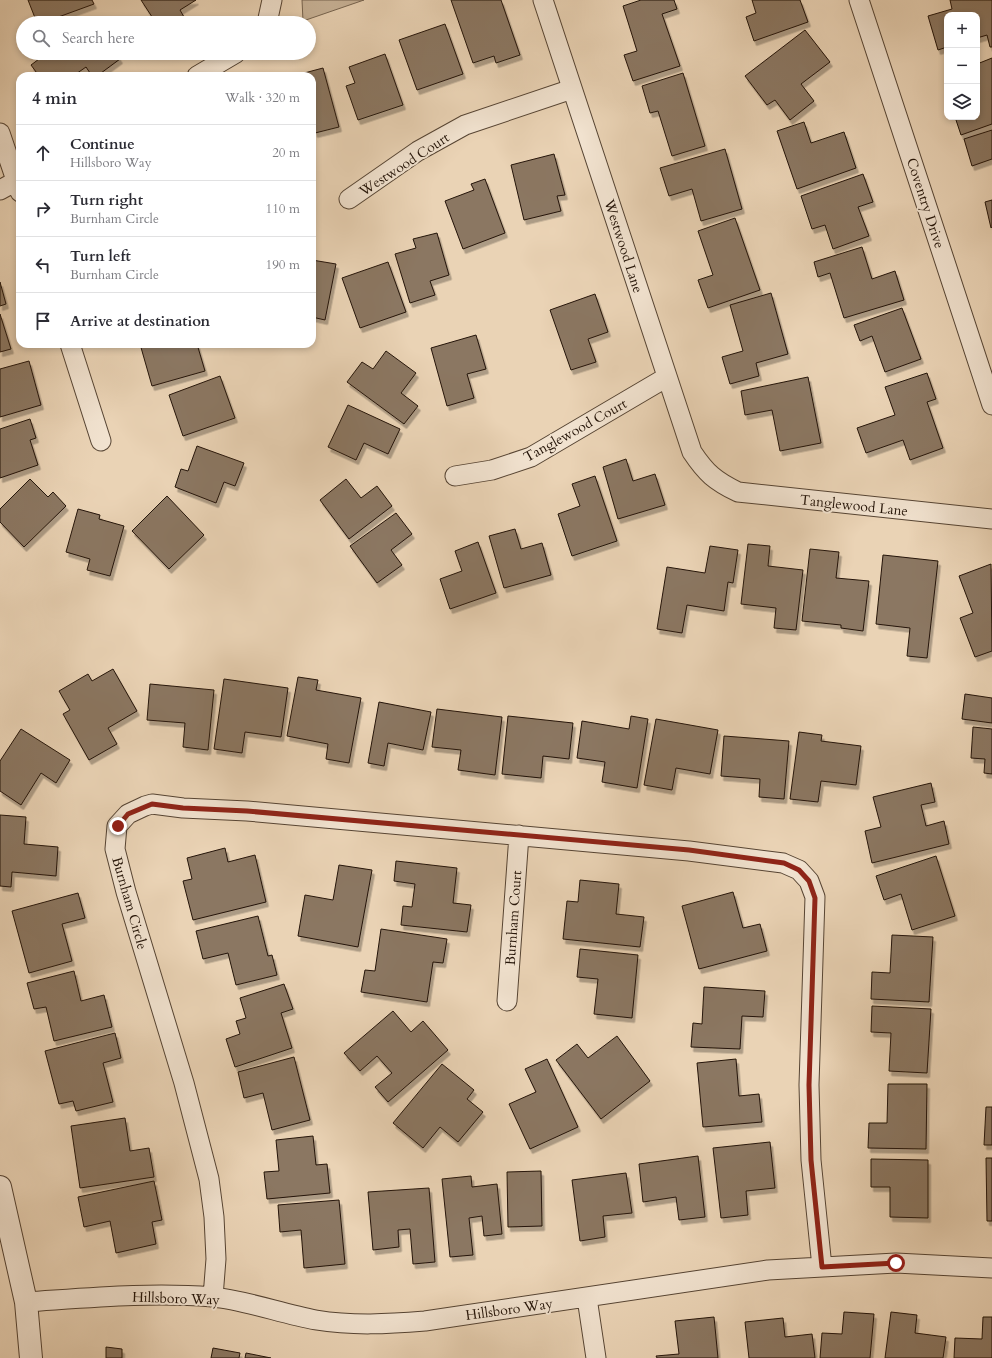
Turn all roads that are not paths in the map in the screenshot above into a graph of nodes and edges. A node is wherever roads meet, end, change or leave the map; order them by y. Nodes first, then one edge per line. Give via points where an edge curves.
1 (272, 0) edge
2 (544, 0) edge
3 (859, 0) edge
4 (269, 16) edge
5 (224, 60) edge
6 (204, 72) edge
7 (572, 89) junction
8 (0, 133) edge
9 (16, 176) edge
10 (16, 185) edge
11 (0, 190) edge
12 (349, 199) dead end
13 (71, 348) edge
14 (667, 377) junction
15 (992, 405) edge
16 (101, 441) dead end
17 (455, 476) dead end
18 (718, 483) joint
19 (992, 519) edge
20 (520, 835) junction
21 (507, 1001) dead end
22 (0, 1187) edge
23 (822, 1267) junction
24 (992, 1268) edge
25 (213, 1297) junction
26 (587, 1298) junction
27 (26, 1302) junction
28 (31, 1358) edge
29 (596, 1358) edge

1 - 4 street
2 - 7 street, Westwood Lane
3 - 15 street, Coventry Drive
5 - 6 street
7 - 12 street, Westwood Court via 465,125 418,151
7 - 14 street, Westwood Lane
8 - 9 street
10 - 11 street
13 - 16 street
14 - 17 street, Tanglewood Court via 531,456 492,470
14 - 18 street, Westwood Lane via 692,452
18 - 19 street, Tanglewood Lane via 738,492 762,496
20 - 21 street, Burnham Court
20 - 23 street, Burnham Circle via 689,850 784,863 799,870 809,881 815,898 809,1085 811,1160
20 - 25 street, Burnham Circle via 152,804 128,814 118,826 115,849 126,892 184,1083 209,1179 214,1217
22 - 27 street
23 - 24 street, Hillsboro Way via 896,1263
23 - 26 street, Hillsboro Way via 768,1270
25 - 26 street, Hillsboro Way via 316,1320 378,1325 425,1321
25 - 27 street, Hillsboro Way via 144,1296
26 - 29 street
27 - 28 street

